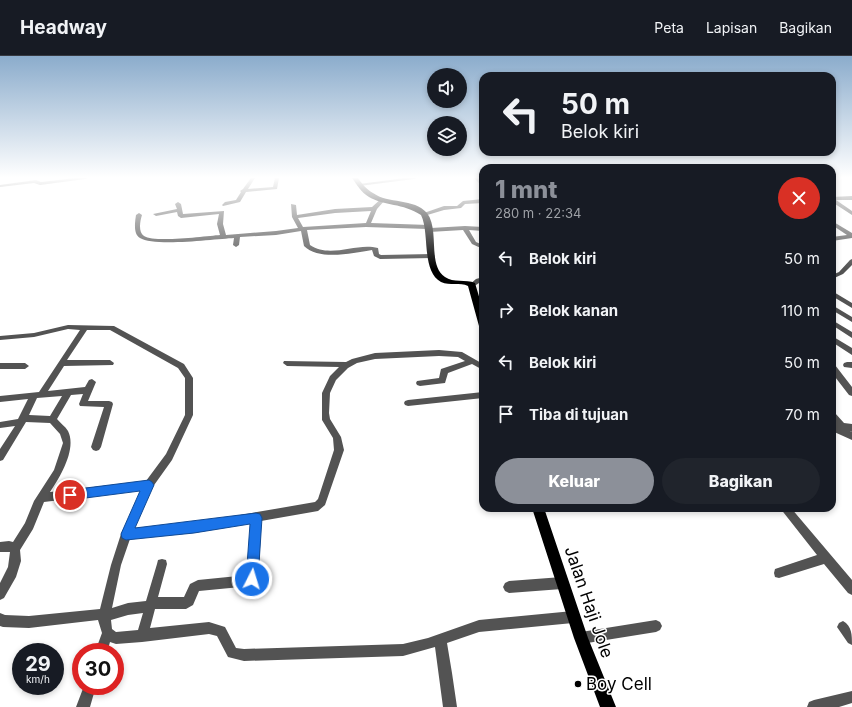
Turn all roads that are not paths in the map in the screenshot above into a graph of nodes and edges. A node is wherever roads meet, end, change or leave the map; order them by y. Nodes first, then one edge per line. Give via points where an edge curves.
1 (174, 208) edge
2 (179, 208) edge
3 (293, 208) edge
4 (414, 208) edge
5 (443, 208) edge
6 (374, 209) joint
7 (156, 214) dead end
8 (424, 214) junction
9 (139, 215) dead end
10 (295, 217) junction
11 (368, 225) junction
12 (836, 226) edge
13 (465, 228) junction
14 (302, 229) junction
15 (429, 229) junction
16 (479, 229) edge
17 (237, 235) junction
18 (223, 236) junction
19 (852, 236) edge
20 (836, 238) edge
21 (236, 245) dead end
22 (479, 245) edge
23 (432, 256) junction
24 (852, 261) edge
25 (836, 275) edge
26 (479, 280) edge
27 (472, 285) junction
28 (836, 296) edge
29 (836, 309) edge
30 (836, 310) edge
31 (479, 311) edge
32 (852, 320) edge
33 (836, 325) edge
34 (85, 327) junction
35 (852, 336) edge
36 (0, 338) edge
37 (836, 342) edge
38 (852, 352) edge
39 (472, 362) junction
40 (62, 363) junction
41 (110, 363) dead end
42 (287, 363) dead end
43 (348, 364) junction
44 (479, 365) edge
45 (0, 366) edge
46 (25, 366) dead end
47 (836, 372) edge
48 (420, 383) dead end
49 (67, 394) junction
50 (852, 394) edge
51 (38, 395) junction
52 (479, 395) edge
53 (0, 399) edge
54 (408, 403) dead end
55 (23, 420) junction
56 (52, 420) junction
57 (836, 420) edge
58 (0, 425) edge
59 (852, 428) edge
60 (836, 429) edge
61 (852, 436) edge
62 (96, 447) dead end
63 (0, 457) edge
64 (149, 485) junction
65 (41, 498) junction
66 (539, 512) edge
67 (788, 512) edge
68 (256, 518) junction
69 (126, 534) junction
70 (0, 547) edge
71 (15, 549) junction
72 (825, 558) junction
73 (162, 564) dead end
74 (779, 573) dead end
75 (562, 583) junction
76 (509, 587) dead end
77 (852, 589) edge
78 (0, 594) edge
79 (151, 604) junction
80 (104, 616) junction
81 (573, 617) junction
82 (0, 618) edge
83 (656, 626) dead end
84 (843, 628) dead end
85 (108, 634) junction
86 (142, 636) junction
87 (580, 638) junction
88 (852, 639) edge
89 (440, 640) junction
90 (104, 643) edge
91 (87, 695) edge
92 (852, 696) edge
93 (83, 707) edge
94 (450, 707) edge
95 (608, 707) edge
96 (814, 707) edge

1 - 7 street
2 - 18 street via 181,216 222,212 220,224
3 - 10 street
4 - 8 main road
5 - 8 street
6 - 10 street
6 - 11 street
8 - 15 main road
9 - 18 street via 138,233 149,240
10 - 14 street
11 - 14 street
11 - 15 street
12 - 19 street
13 - 15 street
13 - 16 street
13 - 22 street via 474,243
14 - 17 street
14 - 23 street via 307,246 314,251 339,252 372,248 376,249 376,255 380,257
15 - 23 main road
17 - 18 street
17 - 21 street
19 - 20 street
23 - 27 main road via 440,278
24 - 25 street via 842,273
26 - 27 street
27 - 31 main road
28 - 29 street via 852,306
30 - 32 street
33 - 35 street
34 - 36 street via 60,328 34,335
34 - 40 street
34 - 64 street via 115,329 181,366 188,375 189,414 169,457
37 - 38 street
39 - 43 street via 459,354 439,352 375,356
39 - 44 street
39 - 48 street via 444,371 442,381
40 - 41 street
40 - 51 street
42 - 43 street
43 - 68 street via 333,378 326,393 326,420 337,437 339,450 322,502 312,508
45 - 46 street
47 - 50 street
49 - 51 street
49 - 56 street
49 - 62 street via 90,386 83,404 109,404
51 - 53 street
51 - 55 street
52 - 54 street
55 - 56 street
55 - 58 street
55 - 63 street
56 - 65 street via 64,432 67,443 58,472
57 - 59 street via 841,426
60 - 61 street
64 - 65 street
64 - 69 street
65 - 71 street via 29,526
66 - 75 main road, Jalan Haji Jole
67 - 72 street
68 - 69 street via 194,528
68 - 79 street via 251,580 198,586 194,588 186,603
69 - 80 street
70 - 71 street via 9,546
71 - 78 street via 13,570
72 - 74 street
72 - 77 street
73 - 79 street
75 - 76 street
75 - 81 main road, Jalan Haji Jole
79 - 80 street
79 - 86 street
80 - 82 street via 98,614 29,622 13,622
80 - 85 street
81 - 87 main road, Jalan Haji Jole
81 - 89 street via 478,626
83 - 87 street
84 - 88 street
85 - 86 street via 111,638
85 - 90 street
86 - 89 street via 216,629 221,631 232,653 244,655 403,650
87 - 95 main road, Jalan Haji Jole
89 - 94 street
91 - 93 street
92 - 96 street

